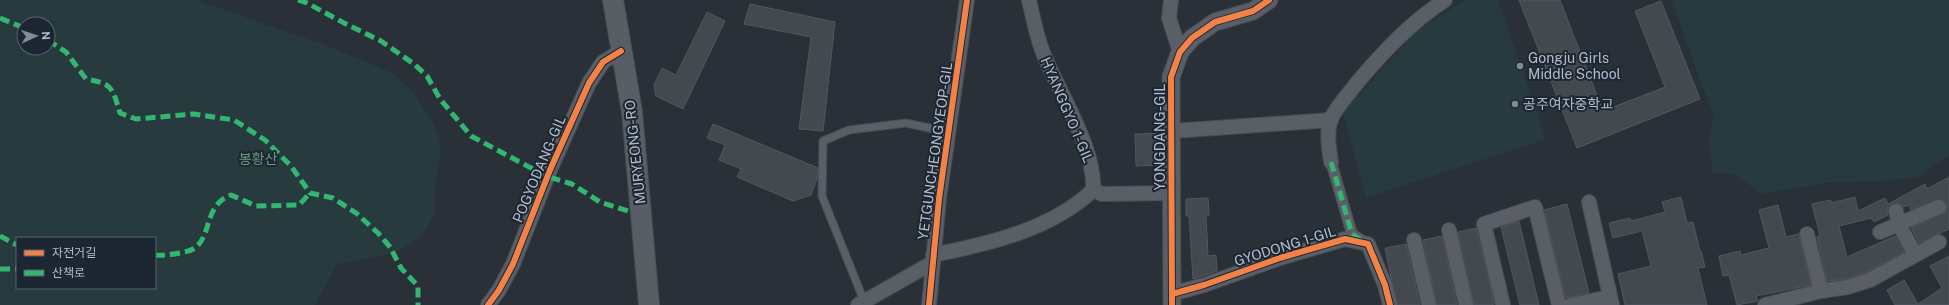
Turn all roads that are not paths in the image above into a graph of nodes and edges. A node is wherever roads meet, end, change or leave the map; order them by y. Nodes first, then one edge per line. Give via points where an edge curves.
1 (613, 0) edge
2 (967, 0) edge
3 (1030, 0) edge
4 (1172, 0) edge
5 (1269, 0) edge
6 (1446, 0) edge
7 (621, 51) junction
8 (1180, 52) junction
9 (1331, 120) junction
10 (1172, 131) junction
11 (948, 132) junction
12 (1331, 162) joint
13 (1093, 190) junction
14 (1172, 193) junction
15 (1589, 202) dead end
16 (1939, 207) dead end
17 (1896, 211) dead end
18 (1899, 225) junction
19 (1449, 230) dead end
20 (1880, 232) dead end
21 (1807, 234) dead end
22 (1414, 240) dead end
23 (1939, 242) dead end
24 (1368, 244) junction
25 (1915, 254) junction
26 (932, 259) junction
27 (1822, 291) junction
28 (1172, 300) edge
29 (1611, 301) edge
30 (861, 303) edge
31 (488, 305) edge
32 (649, 305) edge
33 (929, 305) edge
34 (1390, 305) edge
35 (1430, 305) edge
36 (1466, 305) edge
37 (1503, 305) edge
38 (1559, 305) edge
39 (1571, 305) edge
40 (1765, 305) edge

1 - 7 main road, MURYEONG-RO
2 - 11 street, YETGUNCHEONGYEOP-GIL
3 - 13 street, HYANGGYO 1-GIL via 1042,49 1086,152 1092,171
4 - 8 street via 1169,18
5 - 8 street, YONGDANG-GIL via 1253,11 1215,22 1192,38
6 - 9 street via 1405,31 1345,98
7 - 31 street, POGYODANG-GIL via 603,62 589,83 513,264
7 - 32 main road, MURYEONG-RO via 632,112
8 - 10 street, YONGDANG-GIL via 1171,77
9 - 10 street
9 - 12 street via 1328,145
10 - 14 street, YONGDANG-GIL
11 - 26 street, YETGUNCHEONGYEOP-GIL
11 - 30 lane, YETGUNCHEONGYEOP-GIL via 906,123 849,130 823,142 822,196
12 - 24 street via 1352,234
13 - 14 street via 1102,194
13 - 26 street via 1081,201 1034,227
14 - 28 street, YONGDANG-GIL
15 - 29 street
16 - 18 street
17 - 18 street
18 - 20 street
18 - 25 street
19 - 36 street
21 - 27 street
22 - 35 street
23 - 25 street
24 - 28 street, GYODONG 1-GIL via 1345,239 1280,258 1204,285
24 - 34 street via 1385,285
25 - 27 street via 1870,280
26 - 30 street via 888,289
26 - 33 street, YETGUNCHEONGYEOP-GIL
27 - 40 street
29 - 39 street
37 - 38 street via 1484,224 1535,207

